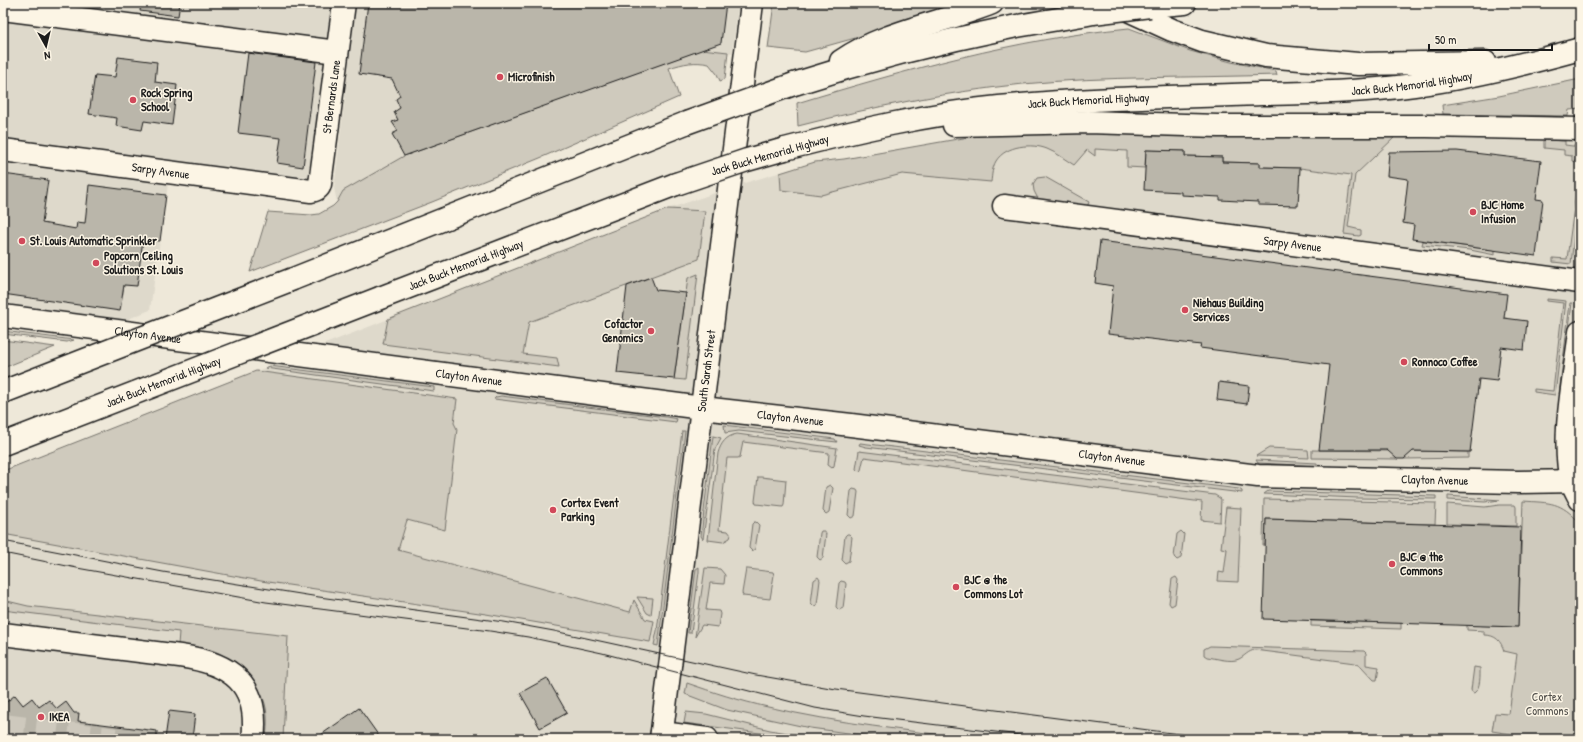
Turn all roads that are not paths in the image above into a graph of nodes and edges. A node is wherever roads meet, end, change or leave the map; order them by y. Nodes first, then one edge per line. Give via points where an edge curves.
1 (344, 3) edge
2 (752, 3) edge
3 (992, 3) edge
4 (1113, 3) edge
5 (1185, 3) edge
6 (3, 9) edge
7 (1580, 49) edge
8 (337, 52) junction
9 (1532, 62) junction
10 (820, 76) junction
11 (881, 126) junction
12 (1580, 129) edge
13 (3, 150) edge
14 (317, 189) joint
15 (1004, 206) dead end
16 (1580, 282) edge
17 (3, 316) edge
18 (1580, 332) edge
19 (3, 392) edge
20 (702, 408) junction
21 (3, 444) edge
22 (1577, 487) edge
23 (3, 634) edge
24 (661, 736) edge
25 (253, 739) edge
26 (707, 739) edge

1 - 8 main road, St Bernards Lane
2 - 20 main road, South Sarah Street
3 - 10 main road via 874,43 849,55
4 - 9 main road via 1172,30 1210,43 1266,56 1358,64
5 - 10 main road, bridge via 1093,13 1013,27 896,54
6 - 8 main road
7 - 9 main road, Jack Buck Memorial Highway
8 - 14 main road, St Bernards Lane via 320,184
9 - 11 main road, Jack Buck Memorial Highway via 1414,85 1348,91 1057,102 990,108
10 - 19 main road, bridge via 686,123
11 - 12 main road via 1088,122 1211,126
11 - 21 main road, Jack Buck Memorial Highway, bridge via 785,149 676,184
13 - 14 main road, Sarpy Avenue via 311,191
15 - 16 main road, Sarpy Avenue
17 - 20 main road, Clayton Avenue
18 - 22 main road via 1568,457
20 - 22 main road, Clayton Avenue via 1258,476 1518,482
20 - 24 main road, South Sarah Street
23 - 25 main road via 197,658 213,663 231,673 249,694 254,713
24 - 26 main road

